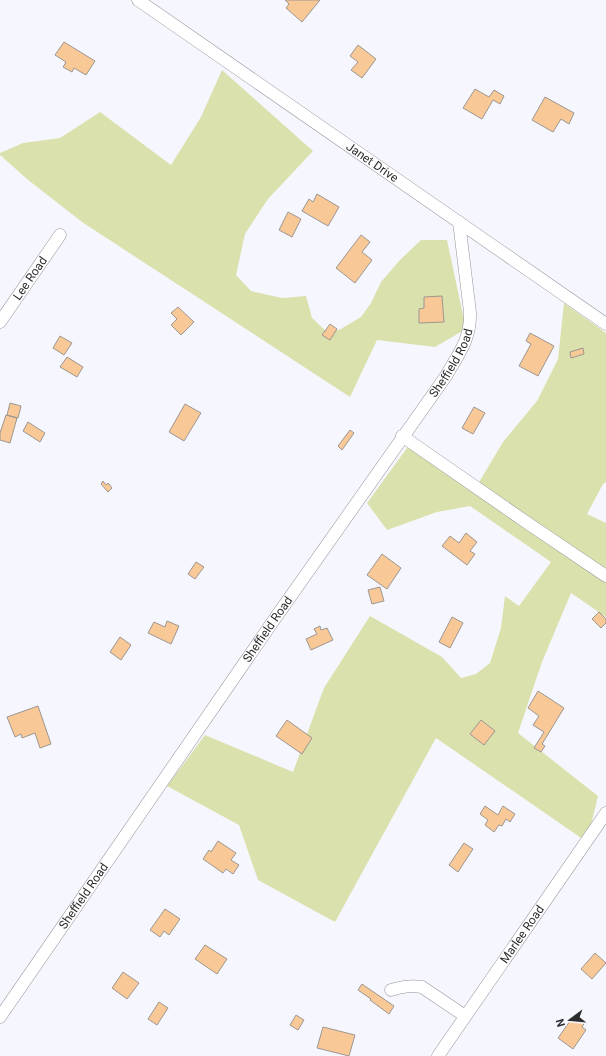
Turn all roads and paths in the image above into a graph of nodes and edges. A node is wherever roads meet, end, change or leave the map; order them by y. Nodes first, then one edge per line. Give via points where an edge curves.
1 (138, 0) edge
2 (459, 222) junction
3 (60, 235) dead end
4 (0, 322) edge
5 (606, 324) edge
6 (402, 436) junction
7 (606, 576) edge
8 (606, 813) edge
9 (391, 990) dead end
10 (466, 1016) junction
11 (0, 1017) edge
12 (438, 1056) edge

1 - 2 street, Janet Drive
2 - 5 street, Janet Drive
2 - 6 street, Sheffield Road via 470,312 468,334 446,376
3 - 4 street, Lee Road
6 - 7 street
6 - 11 street, Sheffield Road
8 - 10 street, Marlee Road
9 - 10 street via 413,985 422,987
10 - 12 street, Marlee Road

